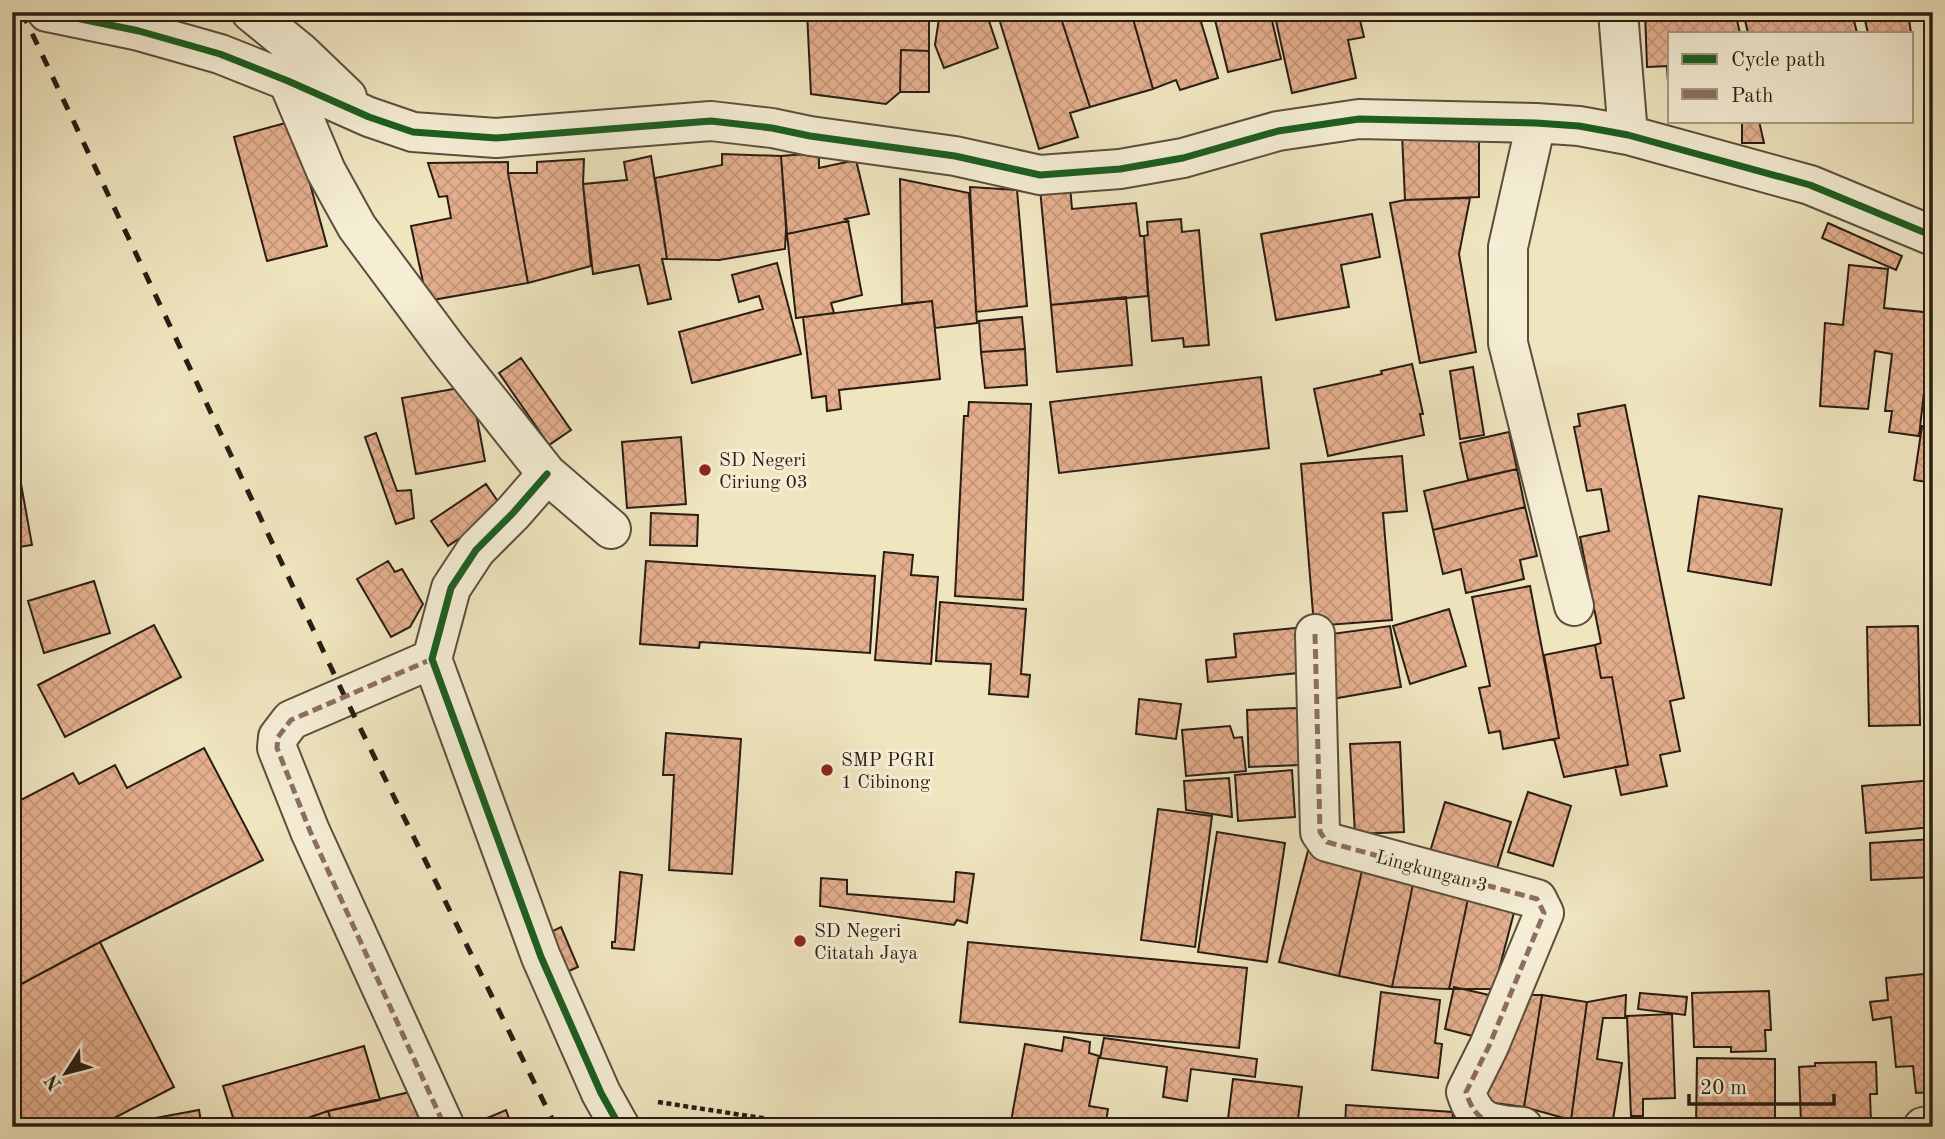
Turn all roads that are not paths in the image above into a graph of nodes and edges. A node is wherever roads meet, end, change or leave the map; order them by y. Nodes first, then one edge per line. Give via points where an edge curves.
1 (47, 12) edge
2 (251, 12) edge
3 (1618, 12) edge
4 (288, 81) junction
5 (369, 117) junction
6 (1536, 123) junction
7 (1628, 135) junction
8 (1933, 236) edge
9 (547, 474) junction
10 (611, 529) dead end
11 (1574, 606) dead end
12 (1315, 634) dead end
13 (432, 659) junction
14 (1933, 1125) edge
15 (444, 1127) edge
16 (620, 1127) edge
17 (1523, 1127) edge
18 (1923, 1127) edge

1 - 4 street via 220,54
2 - 5 street
3 - 7 street
4 - 5 street
4 - 9 street via 326,171 357,227
5 - 6 street via 413,132 496,138 711,121 954,156 1040,176 1182,158 1278,131 1359,119
6 - 7 street
6 - 11 street via 1508,247 1507,342
7 - 8 street via 1810,186
9 - 10 street
9 - 13 street via 477,551 451,588
12 - 17 street, Lingkungan 3 via 1320,832 1327,842 1536,899 1544,913 1466,1092 1471,1108 1492,1124
13 - 15 street via 291,720 278,737 277,748
13 - 16 street via 541,957
14 - 18 street

